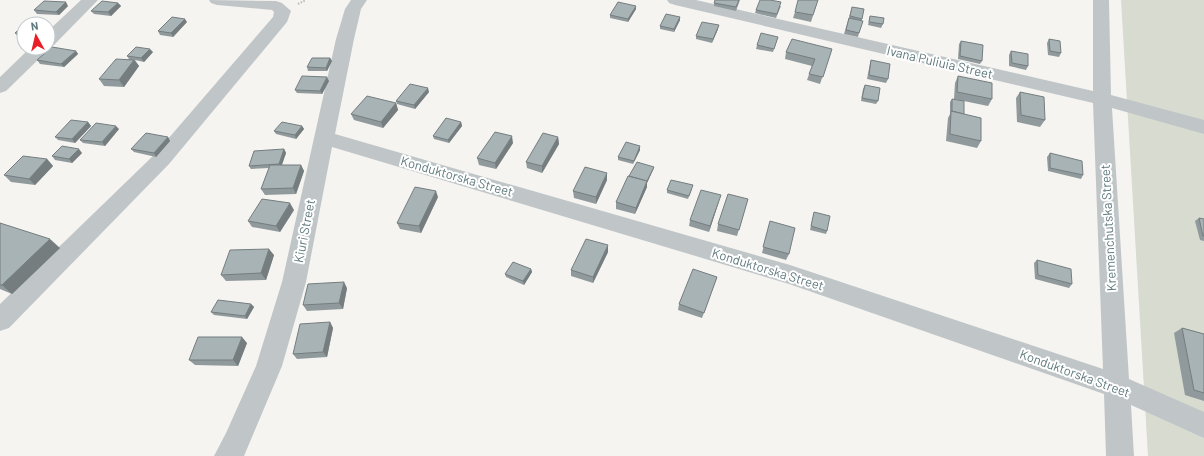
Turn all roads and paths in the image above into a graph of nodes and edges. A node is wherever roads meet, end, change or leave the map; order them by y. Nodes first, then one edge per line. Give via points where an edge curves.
1 (90, 0) edge
2 (217, 0) edge
3 (359, 0) edge
4 (675, 0) edge
5 (1101, 0) edge
6 (56, 33) edge
7 (32, 56) edge
8 (0, 87) edge
9 (1102, 99) junction
10 (1204, 127) edge
11 (323, 137) junction
12 (0, 320) edge
13 (1116, 386) junction
14 (1204, 425) edge
15 (228, 456) edge
16 (1120, 456) edge

1 - 6 street
2 - 12 street via 276,6 283,11 282,18 162,159
3 - 11 street, Kiuri Street via 353,9 345,39
4 - 9 street, Ivana Puliuia Street
5 - 9 street, Kremenchutska Street
7 - 8 street
9 - 10 street, Ivana Puliuia Street
9 - 13 street, Kremenchutska Street
11 - 13 street, Konduktorska Street via 790,275
11 - 15 street, Kiuri Street via 294,282 269,366
13 - 14 street, Konduktorska Street
13 - 16 street, Kremenchutska Street

